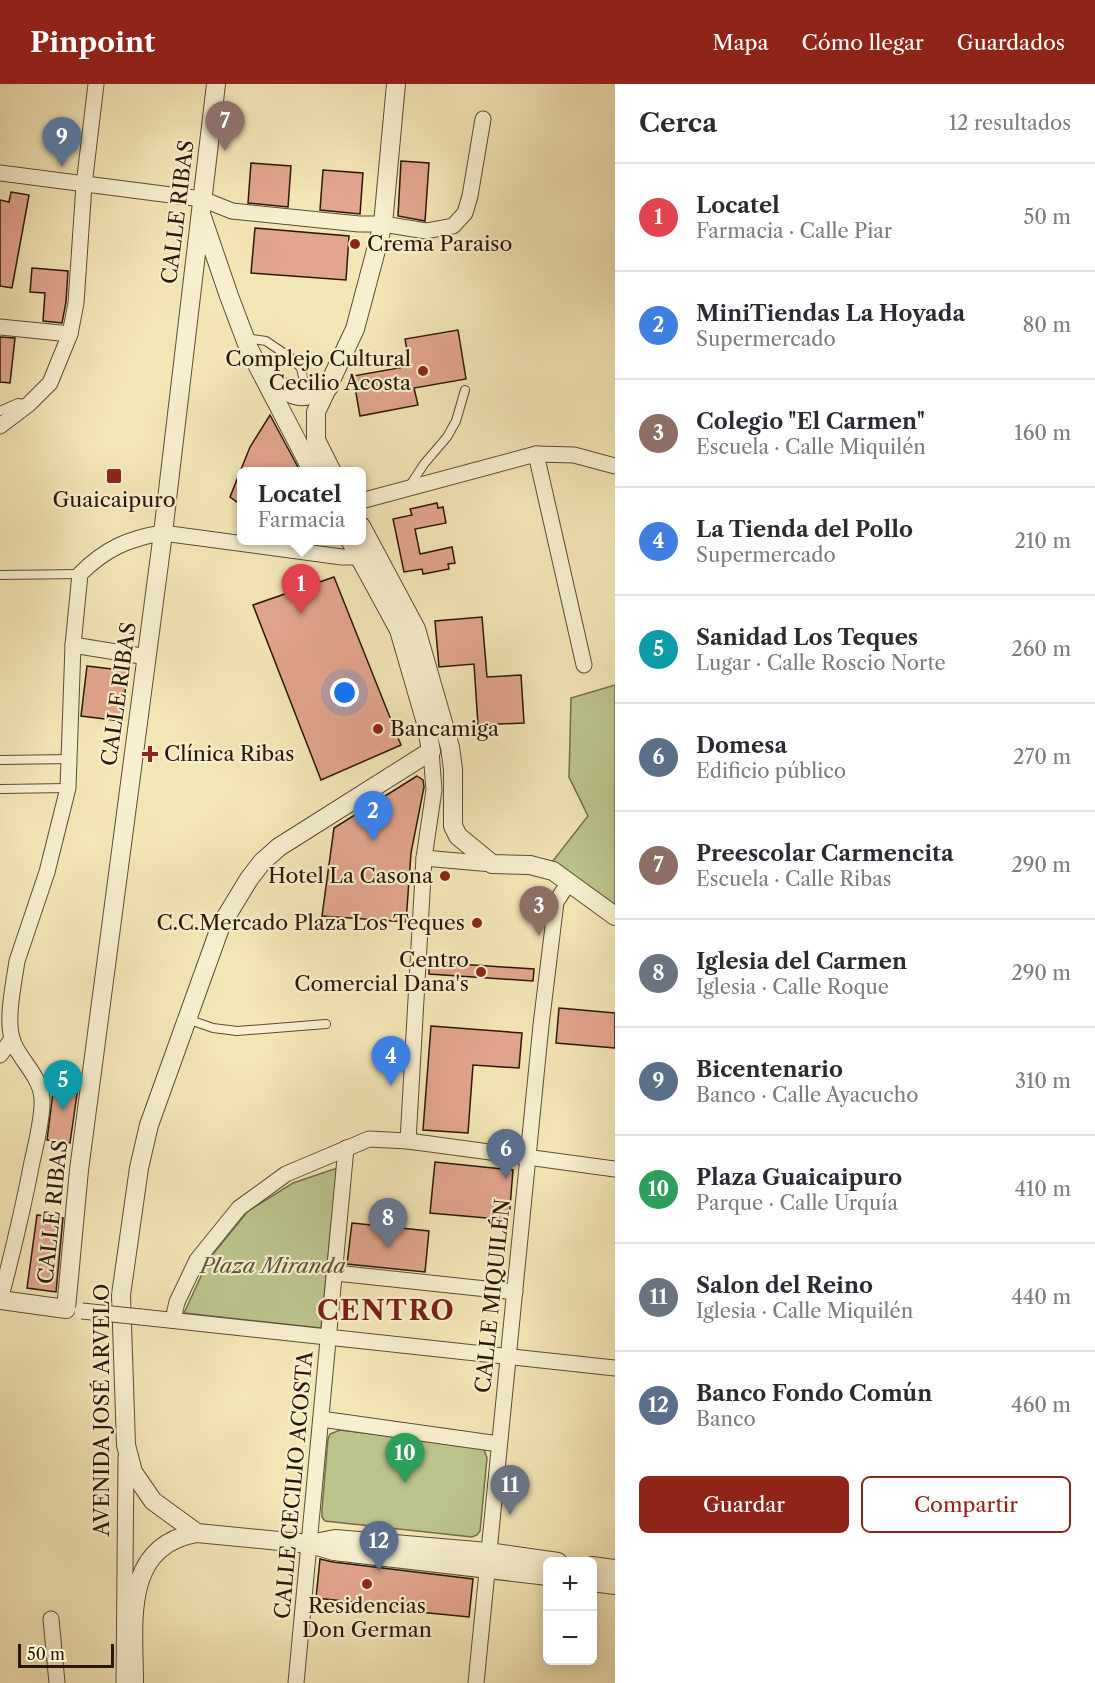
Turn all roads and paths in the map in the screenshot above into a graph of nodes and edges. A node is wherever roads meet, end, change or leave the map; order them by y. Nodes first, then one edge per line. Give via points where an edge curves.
1 (96, 84) edge
2 (216, 84) edge
3 (396, 84) edge
4 (483, 119) dead end
5 (0, 173) edge
6 (84, 185) junction
7 (202, 205) junction
8 (383, 224) junction
9 (0, 327) edge
10 (70, 334) junction
11 (248, 343) junction
12 (329, 387) junction
13 (465, 390) dead end
14 (308, 397) junction
15 (28, 404) junction
16 (0, 411) edge
17 (0, 426) edge
18 (536, 454) junction
19 (615, 466) edge
20 (311, 467) edge
21 (330, 467) edge
22 (408, 489) junction
23 (366, 500) edge
24 (164, 533) junction
25 (366, 535) edge
26 (237, 543) edge
27 (253, 545) edge
28 (352, 545) edge
29 (358, 557) junction
30 (80, 574) junction
31 (0, 575) edge
32 (73, 645) junction
33 (147, 657) junction
34 (584, 665) dead end
35 (431, 751) junction
36 (70, 759) junction
37 (0, 760) edge
38 (68, 788) junction
39 (0, 789) edge
40 (424, 858) junction
41 (492, 864) junction
42 (569, 882) junction
43 (615, 916) edge
44 (187, 1019) junction
45 (326, 1024) dead end
46 (12, 1039) junction
47 (0, 1054) edge
48 (408, 1141) junction
49 (346, 1149) junction
50 (528, 1157) junction
51 (615, 1169) edge
52 (336, 1273) junction
53 (514, 1292) junction
54 (0, 1300) edge
55 (74, 1310) junction
56 (173, 1320) junction
57 (329, 1338) junction
58 (508, 1356) junction
59 (615, 1368) edge
60 (321, 1419) junction
61 (499, 1444) junction
62 (126, 1445) junction
63 (197, 1533) junction
64 (310, 1544) junction
65 (487, 1560) junction
66 (543, 1562) edge
67 (597, 1567) edge
68 (615, 1569) edge
69 (543, 1575) edge
70 (597, 1583) edge
71 (615, 1585) edge
72 (51, 1618) dead end
73 (57, 1683) edge
74 (124, 1683) edge
75 (134, 1683) edge
76 (296, 1683) edge
77 (476, 1683) edge

1 - 6 street
2 - 7 street, CALLE RIBAS
3 - 8 street
4 - 8 street via 470,196 465,213 453,226 426,231
5 - 6 street
6 - 7 street
6 - 10 street via 76,303
7 - 8 street
7 - 11 street via 229,296
7 - 24 street, CALLE RIBAS
8 - 12 street via 355,328
9 - 10 street
10 - 15 street via 50,383
11 - 14 street via 282,387 291,394
11 - 14 lane via 266,341 291,358 301,368
11 - 20 street
12 - 14 street
12 - 21 street via 316,412 315,433
13 - 22 lane via 447,437
15 - 16 lane
15 - 17 street
18 - 19 street via 574,455
18 - 22 street
18 - 34 street
22 - 23 street
24 - 26 street
24 - 30 street via 125,543 96,559
24 - 33 street, CALLE RIBAS
25 - 41 street via 416,629 450,747 453,826 466,844
27 - 29 street
28 - 29 street
29 - 35 street via 399,630
30 - 31 lane
30 - 32 street
32 - 33 street
32 - 36 street
33 - 55 street, CALLE RIBAS via 79,1170
35 - 40 street via 434,790
35 - 44 street, AVENIDA JOSÉ ARVELO via 279,847 262,862 221,925
36 - 37 lane
36 - 38 street
38 - 39 lane
38 - 46 street via 47,872 17,961
40 - 41 street
40 - 48 street
41 - 42 street via 543,868
42 - 43 street
42 - 50 street, CALLE MIQUILÉN via 556,902
44 - 45 lane via 237,1031
44 - 62 street, AVENIDA JOSÉ ARVELO via 149,1125 135,1191 121,1295
46 - 47 street
46 - 54 street via 32,1071 42,1099 37,1138
48 - 49 street via 369,1139
48 - 50 street
49 - 52 street, CALLE CECILIO ACOSTA
49 - 56 street via 286,1174 239,1208 197,1260
50 - 51 street
50 - 53 street, CALLE MIQUILÉN
52 - 53 street
52 - 57 street, CALLE CECILIO ACOSTA
53 - 58 street, CALLE MIQUILÉN
54 - 55 street
55 - 56 street, bridge
56 - 57 street
57 - 58 street
57 - 60 street, CALLE CECILIO ACOSTA
58 - 59 street
58 - 61 street, CALLE MIQUILÉN
60 - 61 street
60 - 64 street, CALLE CECILIO ACOSTA
61 - 65 street, CALLE MIQUILÉN
62 - 63 street via 134,1472 153,1501
62 - 74 street, AVENIDA JOSÉ ARVELO
63 - 64 street
63 - 75 street via 168,1542 155,1553 140,1579
64 - 65 street via 335,1539
64 - 76 street, CALLE CECILIO ACOSTA
65 - 66 street
65 - 69 street
65 - 77 street, CALLE MIQUILÉN
67 - 68 street
70 - 71 street
72 - 73 street

